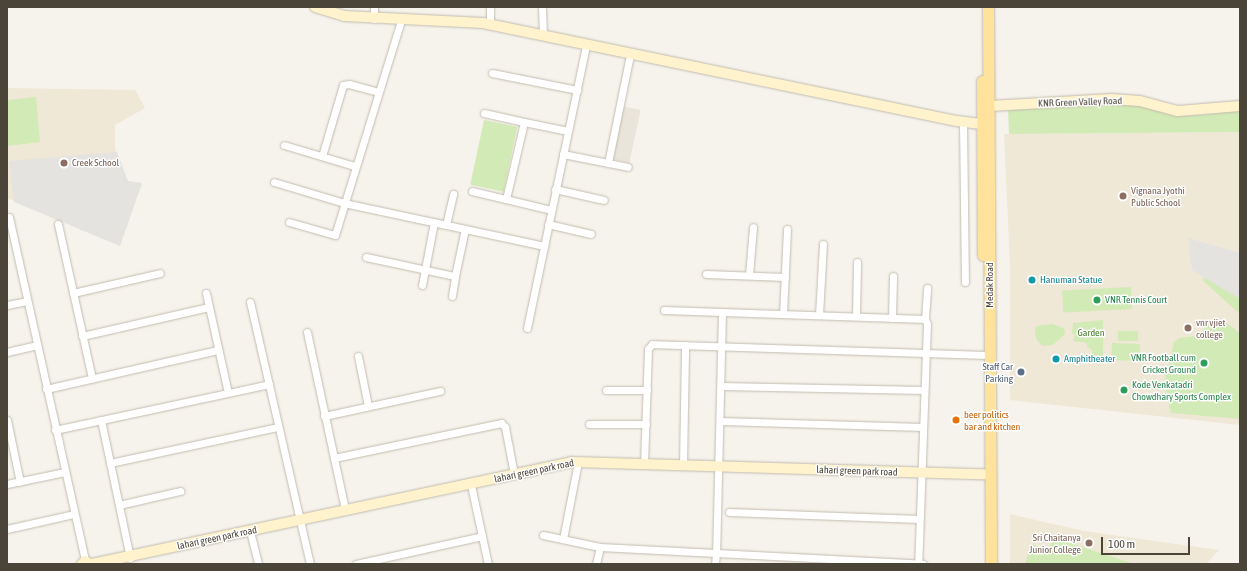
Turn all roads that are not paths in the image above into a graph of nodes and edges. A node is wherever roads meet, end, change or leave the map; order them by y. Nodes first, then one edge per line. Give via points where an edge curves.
1 (315, 7) edge
2 (374, 7) edge
3 (490, 7) edge
4 (542, 7) edge
5 (981, 7) edge
6 (988, 7) edge
7 (374, 19) junction
8 (401, 20) junction
9 (490, 25) junction
10 (543, 36) junction
11 (586, 45) junction
12 (630, 55) junction
13 (492, 73) dead end
14 (576, 90) junction
15 (378, 92) junction
16 (990, 106) junction
17 (1240, 106) edge
18 (484, 113) dead end
19 (524, 122) junction
20 (963, 122) junction
21 (981, 124) junction
22 (568, 131) junction
23 (284, 144) dead end
24 (563, 154) junction
25 (322, 156) junction
26 (608, 163) junction
27 (354, 166) junction
28 (628, 167) dead end
29 (274, 182) dead end
30 (555, 189) junction
31 (472, 191) dead end
32 (452, 194) dead end
33 (506, 199) junction
34 (604, 200) dead end
35 (344, 203) junction
36 (551, 210) junction
37 (9, 217) dead end
38 (289, 222) dead end
39 (434, 222) junction
40 (58, 224) dead end
41 (548, 224) junction
42 (446, 225) junction
43 (753, 227) dead end
44 (465, 229) junction
45 (787, 229) dead end
46 (591, 234) dead end
47 (823, 244) dead end
48 (544, 246) junction
49 (366, 257) dead end
50 (857, 262) dead end
51 (425, 269) junction
52 (160, 273) dead end
53 (706, 274) dead end
54 (749, 275) junction
55 (456, 276) junction
56 (894, 276) dead end
57 (785, 277) junction
58 (965, 282) dead end
59 (422, 285) dead end
60 (927, 288) dead end
61 (73, 293) junction
62 (206, 293) dead end
63 (452, 296) dead end
64 (28, 301) junction
65 (250, 302) dead end
66 (7, 305) edge
67 (209, 307) junction
68 (664, 310) dead end
69 (722, 312) junction
70 (783, 314) junction
71 (819, 315) junction
72 (856, 316) junction
73 (892, 318) junction
74 (925, 319) junction
75 (527, 328) dead end
76 (307, 332) dead end
77 (82, 336) junction
78 (37, 345) junction
79 (685, 345) junction
80 (722, 346) junction
81 (218, 350) junction
82 (7, 352) edge
83 (926, 353) junction
84 (984, 355) junction
85 (358, 356) dead end
86 (92, 378) junction
87 (269, 384) junction
88 (721, 386) junction
89 (46, 388) junction
90 (606, 390) dead end
91 (647, 390) junction
92 (924, 390) junction
93 (440, 391) dead end
94 (228, 393) junction
95 (368, 406) junction
96 (324, 416) junction
97 (7, 420) edge
98 (101, 420) junction
99 (720, 421) junction
100 (589, 424) dead end
101 (646, 424) junction
102 (923, 426) junction
103 (278, 427) junction
104 (55, 430) junction
105 (9, 440) edge
106 (334, 458) junction
107 (578, 462) junction
108 (110, 463) junction
109 (644, 464) junction
110 (683, 464) junction
111 (719, 466) junction
112 (65, 472) junction
113 (921, 473) junction
114 (514, 474) junction
115 (984, 474) junction
116 (20, 482) junction
117 (7, 484) edge
118 (471, 485) junction
119 (180, 491) dead end
120 (118, 505) junction
121 (345, 510) junction
122 (729, 512) dead end
123 (74, 514) junction
124 (919, 519) junction
125 (300, 520) junction
126 (7, 529) edge
127 (250, 531) junction
128 (543, 535) dead end
129 (482, 536) junction
130 (563, 539) junction
131 (600, 547) junction
132 (716, 554) junction
133 (130, 558) junction
134 (87, 563) edge
135 (258, 564) edge
136 (310, 564) edge
137 (356, 564) edge
138 (488, 564) edge
139 (596, 564) edge
140 (715, 564) edge
141 (918, 564) edge
142 (923, 564) edge
143 (985, 564) edge
144 (991, 564) edge

1 - 7 street via 344,16
2 - 7 street
3 - 9 street
4 - 10 street
5 - 21 main road, Medak Road
6 - 16 main road, Medak Road
7 - 8 street
8 - 9 street
8 - 15 street
9 - 10 street
10 - 11 street
11 - 12 street
11 - 14 street
12 - 20 street
12 - 26 street
13 - 14 street
14 - 22 street
15 - 25 street via 349,84 343,85
15 - 27 street
16 - 17 street, KNR Green Valley Road via 1097,99 1140,101 1178,111
16 - 144 main road, Medak Road
18 - 19 street
19 - 22 street
19 - 33 street
20 - 21 street
20 - 58 street
21 - 84 main road, Medak Road
22 - 24 street
23 - 25 street
24 - 26 street
24 - 30 street
25 - 27 street
26 - 28 street
27 - 35 street
29 - 35 street
30 - 34 street
30 - 36 street
31 - 33 street
32 - 42 street
33 - 36 street
35 - 38 street via 335,235
35 - 39 street
36 - 41 street
37 - 64 street
39 - 42 street
39 - 51 street
40 - 61 street
41 - 46 street
41 - 48 street
42 - 44 street
43 - 54 street
44 - 48 street
44 - 55 street
45 - 57 street
47 - 71 street
48 - 75 street
49 - 51 street
50 - 72 street
51 - 55 street
51 - 59 street
52 - 61 street
53 - 54 street
54 - 57 street
55 - 63 street
56 - 73 street
57 - 70 street
60 - 74 street
61 - 77 street
62 - 67 street
64 - 66 street
64 - 78 street
65 - 87 street
67 - 77 street
67 - 81 street
68 - 69 street
69 - 70 street
69 - 80 street
70 - 71 street
71 - 72 street
72 - 73 street
73 - 74 street
74 - 83 street
76 - 96 street
77 - 86 street
78 - 82 street
78 - 89 street
79 - 80 street
79 - 91 street via 649,346
79 - 110 street
80 - 83 street
80 - 88 street
81 - 86 street
81 - 94 street
83 - 84 street
83 - 92 street
84 - 115 main road, Medak Road
85 - 95 street
86 - 89 street
87 - 94 street
87 - 103 street
88 - 92 street
88 - 99 street
89 - 104 street
90 - 91 street
91 - 101 street
92 - 102 street
93 - 95 street
94 - 98 street
95 - 96 street
96 - 106 street
97 - 105 street
98 - 104 street
98 - 108 street
99 - 102 street
99 - 111 street
100 - 101 street
101 - 109 street
102 - 113 street
103 - 108 street
103 - 125 street
104 - 112 street
105 - 116 street
106 - 114 street via 501,423
106 - 121 street
107 - 109 street, lahari green park road
107 - 114 street, lahari green park road
107 - 130 street
108 - 120 street
109 - 110 street, lahari green park road
110 - 111 street, lahari green park road
111 - 113 street, lahari green park road
111 - 132 street
112 - 116 street
112 - 123 street
113 - 115 street, lahari green park road
113 - 124 street
114 - 118 street, lahari green park road
115 - 143 main road, Medak Road
116 - 117 street
118 - 121 street, lahari green park road
118 - 129 street
119 - 120 street
120 - 133 street
121 - 125 street, lahari green park road
122 - 124 street
123 - 126 street
123 - 134 street
124 - 141 street
125 - 127 street, lahari green park road
125 - 136 street
127 - 133 street, lahari green park road
127 - 135 street
128 - 130 street
129 - 137 street
129 - 138 street
130 - 131 street
131 - 132 street
131 - 139 street
132 - 140 street
132 - 141 street
133 - 134 street, lahari green park road
141 - 142 street

